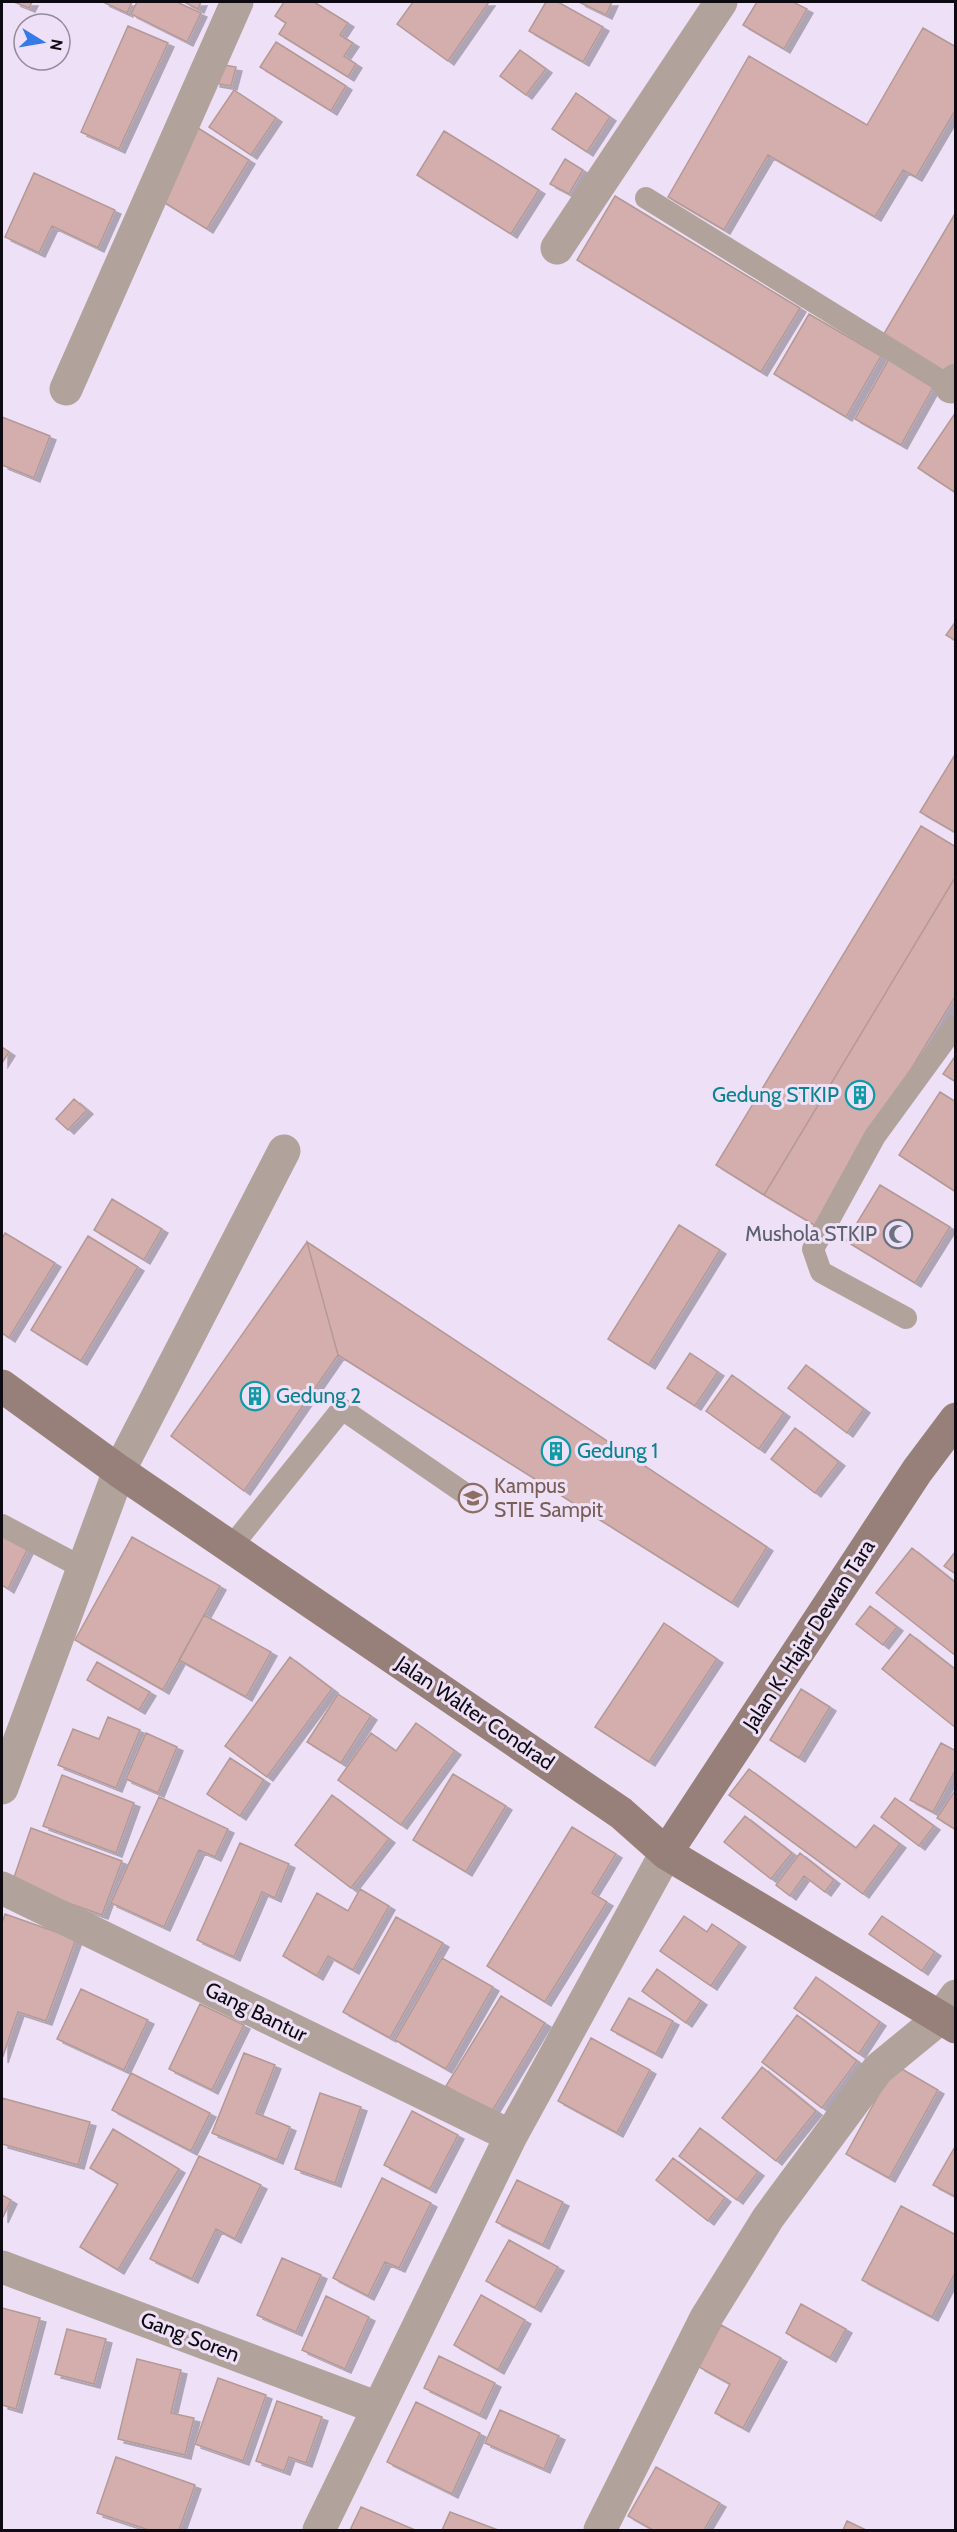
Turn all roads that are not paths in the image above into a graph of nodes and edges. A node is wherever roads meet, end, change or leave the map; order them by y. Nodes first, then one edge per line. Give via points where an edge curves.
1 (237, 2) edge
2 (721, 2) edge
3 (646, 198) dead end
4 (557, 248) dead end
5 (954, 386) edge
6 (66, 389) dead end
7 (956, 1025) edge
8 (284, 1151) dead end
9 (906, 1318) dead end
10 (2, 1386) edge
11 (956, 1419) edge
12 (119, 1471) junction
13 (473, 1498) dead end
14 (2, 1525) edge
15 (231, 1547) junction
16 (83, 1568) junction
17 (2, 1788) edge
18 (666, 1853) junction
19 (2, 1888) edge
20 (950, 2014) edge
21 (511, 2136) junction
22 (2, 2267) edge
23 (378, 2408) junction
24 (319, 2530) edge
25 (600, 2530) edge

1 - 6 street
2 - 4 street
3 - 5 lane
7 - 9 lane via 875,1136 813,1248 821,1272
8 - 12 street
10 - 12 street, Jalan Walter Condrad
11 - 18 street, Jalan K. Hajar Dewan Tara via 917,1471
12 - 15 street, Jalan Walter Condrad
12 - 16 street
13 - 15 lane via 342,1409
14 - 16 lane
15 - 18 street, Jalan Walter Condrad via 621,1813
16 - 17 street
18 - 20 street, Jalan Walter Condrad
18 - 21 street
19 - 21 street, Gang Bantur
20 - 25 street via 878,2069 768,2218 706,2318
21 - 23 street
22 - 23 street, Gang Soren
23 - 24 street

